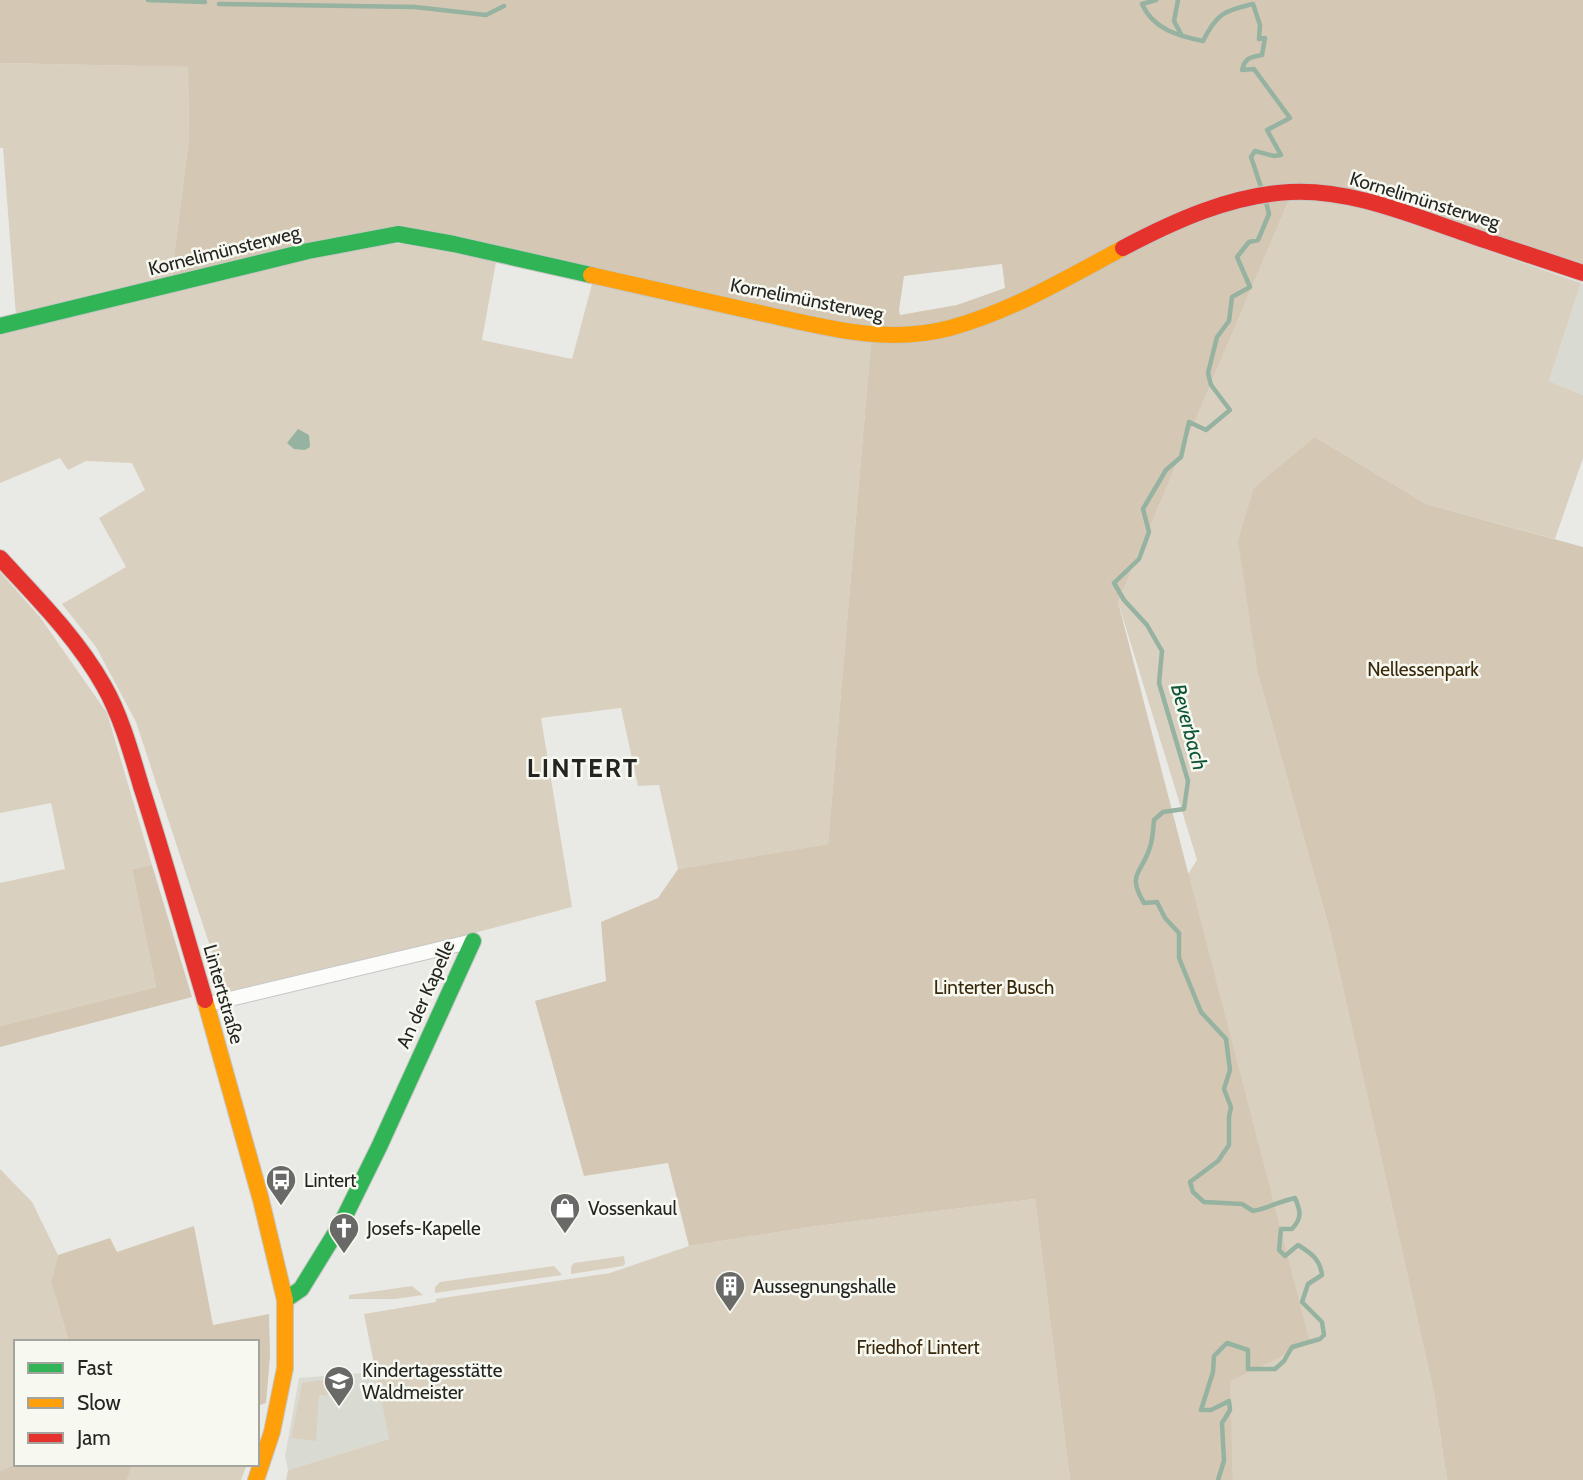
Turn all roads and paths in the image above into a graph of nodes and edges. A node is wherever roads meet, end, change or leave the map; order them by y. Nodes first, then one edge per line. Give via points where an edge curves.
1 (1583, 273) edge
2 (0, 326) edge
3 (0, 558) edge
4 (473, 941) joint
5 (205, 1005) junction
6 (285, 1300) junction
7 (256, 1480) edge

1 - 2 street, Kornelimünsterweg via 1385,206 1290,192 1246,198 1185,218 1024,301 960,325 907,335 838,330 398,234
3 - 5 street, Lintertstraße via 54,616 105,687 141,780
4 - 5 street, An der Kapelle
4 - 6 street, An der Kapelle via 341,1224 301,1289
5 - 6 street, Lintertstraße
6 - 7 street, Lintertstraße via 285,1368

